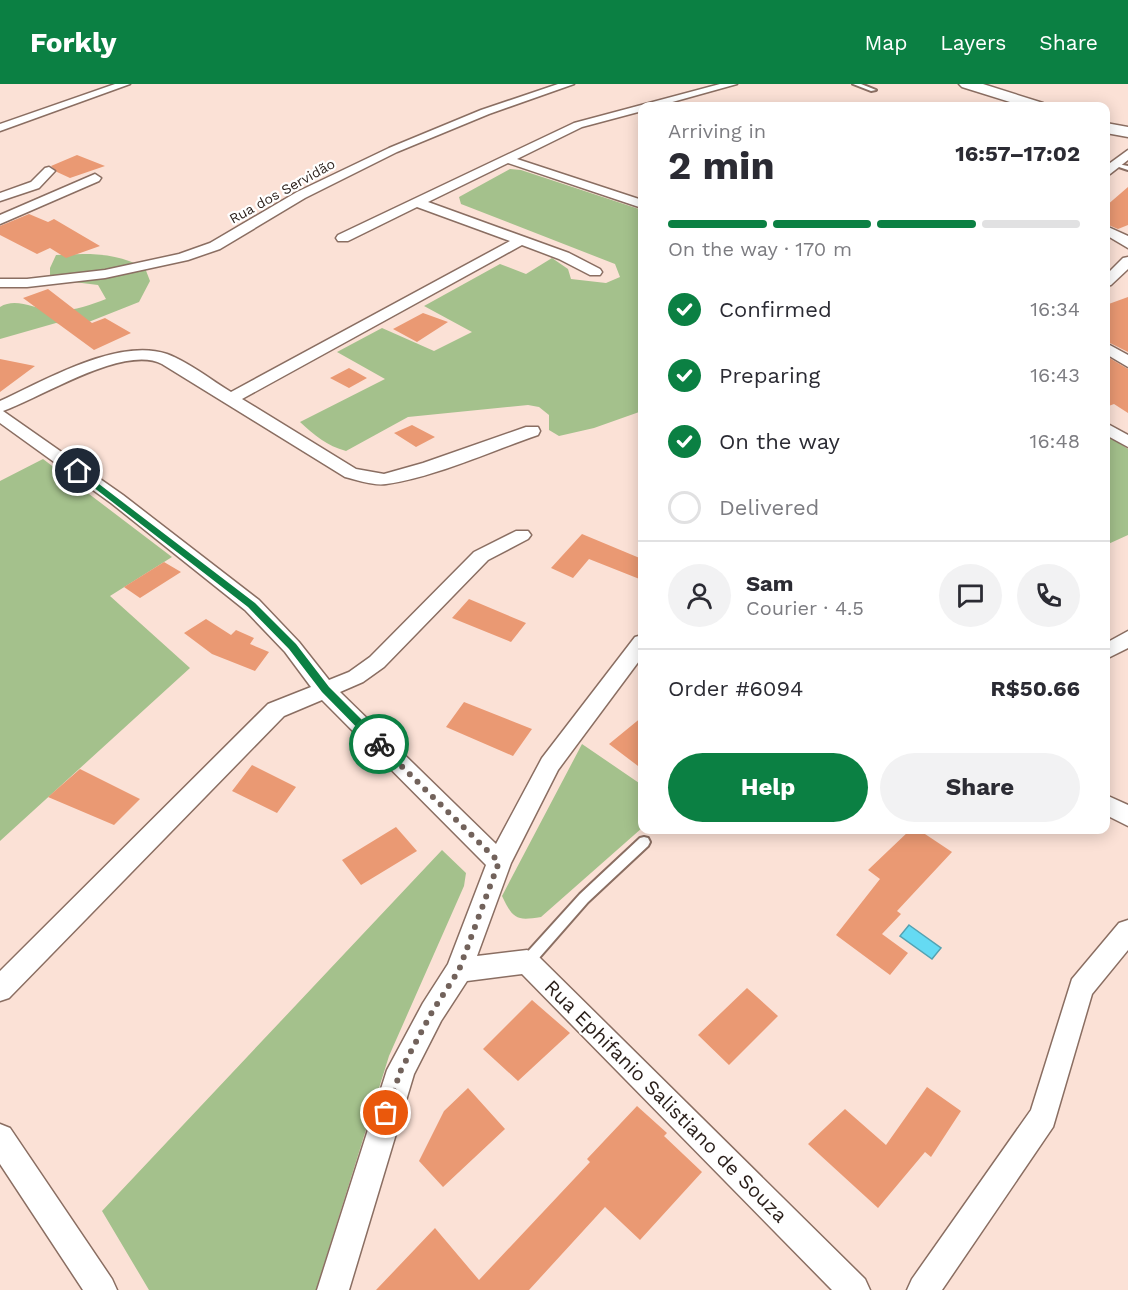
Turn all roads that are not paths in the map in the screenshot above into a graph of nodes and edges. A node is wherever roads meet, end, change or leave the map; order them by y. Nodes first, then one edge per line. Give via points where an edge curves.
1 (125, 84) edge
2 (569, 84) edge
3 (732, 84) edge
4 (856, 84) edge
5 (967, 84) edge
6 (873, 90) dead end
7 (677, 99) junction
8 (664, 102) edge
9 (685, 102) edge
10 (1024, 102) edge
11 (638, 108) edge
12 (0, 128) edge
13 (1110, 129) edge
14 (1128, 132) edge
15 (1128, 154) edge
16 (508, 160) junction
17 (1110, 168) edge
18 (1128, 168) edge
19 (49, 171) dead end
20 (95, 178) dead end
21 (0, 197) edge
22 (418, 203) junction
23 (638, 203) edge
24 (0, 220) edge
25 (1110, 232) edge
26 (343, 238) dead end
27 (520, 241) junction
28 (1128, 244) edge
29 (1110, 246) edge
30 (1128, 252) edge
31 (1128, 261) edge
32 (595, 272) dead end
33 (1110, 278) edge
34 (0, 283) edge
35 (1110, 351) edge
36 (1128, 362) edge
37 (230, 399) junction
38 (0, 407) edge
39 (0, 415) edge
40 (532, 431) dead end
41 (1110, 431) edge
42 (1128, 442) edge
43 (522, 535) dead end
44 (1128, 638) edge
45 (638, 647) edge
46 (1110, 649) edge
47 (325, 690) junction
48 (1110, 806) edge
49 (1128, 816) edge
50 (644, 842) dead end
51 (499, 862) junction
52 (1128, 931) edge
53 (527, 962) junction
54 (459, 970) junction
55 (0, 989) edge
56 (0, 1138) edge
57 (101, 1290) edge
58 (333, 1290) edge
59 (854, 1290) edge
60 (923, 1290) edge

1 - 12 street
2 - 34 street, Rua dos Servidão via 485,112 393,150 301,195 215,246 105,274 27,284
3 - 7 street
4 - 6 lane
5 - 10 main road
7 - 8 street
7 - 9 street
11 - 16 street via 578,126
13 - 14 main road
15 - 17 street
16 - 22 street
16 - 23 street
17 - 18 lane
19 - 21 street via 35,185
20 - 24 street
22 - 26 street
22 - 27 street
25 - 28 street
27 - 32 street
27 - 37 street
29 - 30 street
31 - 33 street
35 - 36 street
37 - 38 street via 160,357 138,355 100,363
37 - 40 street via 351,473 384,479
39 - 47 street via 117,499 252,605
41 - 42 street
43 - 47 street via 481,556 377,662 356,677
44 - 46 street
45 - 51 street via 550,764
47 - 51 street
47 - 55 street via 276,710
48 - 49 street
50 - 53 lane via 585,898
51 - 54 street
52 - 60 street via 1081,988 1043,1117
53 - 54 street
53 - 59 street, Rua Ephifanio Salistiano de Souza
54 - 58 street via 401,1070
56 - 57 street

